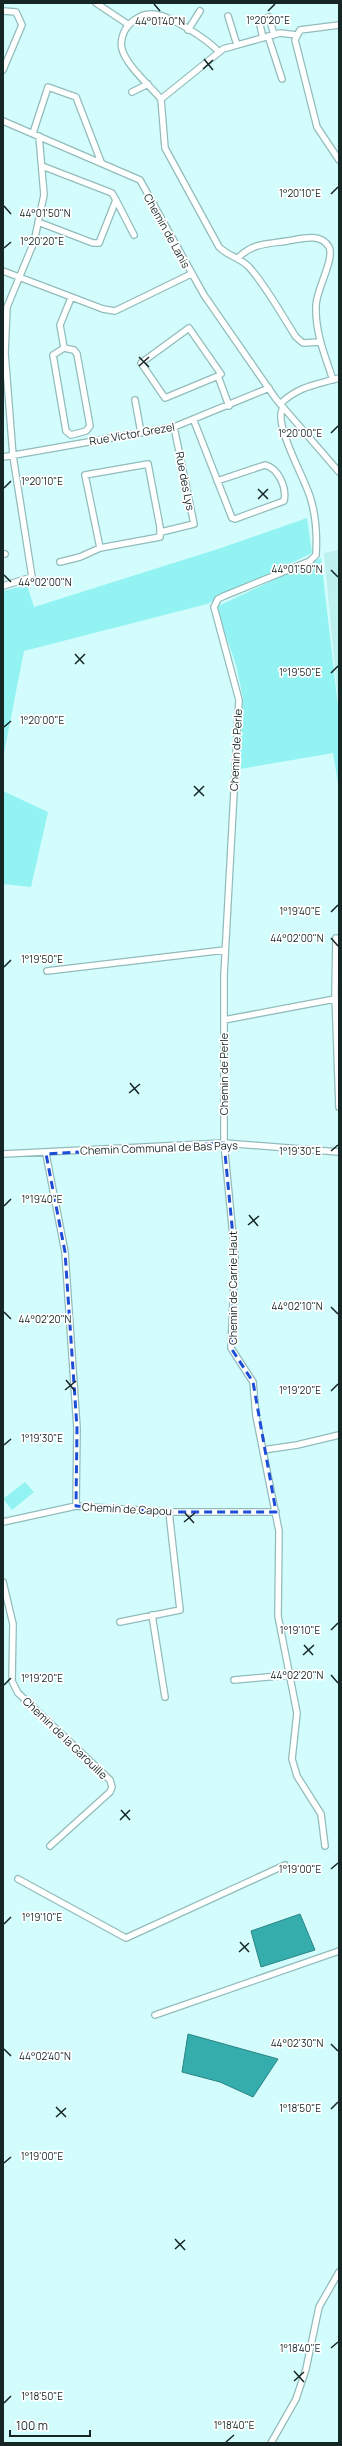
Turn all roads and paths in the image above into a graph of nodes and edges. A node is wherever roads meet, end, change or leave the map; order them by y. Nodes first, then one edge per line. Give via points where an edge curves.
1 (96, 3) edge
2 (3, 11) edge
3 (200, 11) dead end
4 (228, 16) dead end
5 (129, 25) junction
6 (339, 25) edge
7 (188, 30) junction
8 (297, 35) junction
9 (268, 36) junction
10 (237, 45) junction
11 (219, 52) junction
12 (3, 70) edge
13 (282, 79) dead end
14 (148, 84) junction
15 (132, 92) dead end
16 (161, 99) junction
17 (3, 121) edge
18 (33, 133) junction
19 (39, 136) junction
20 (339, 160) edge
21 (101, 162) junction
22 (42, 166) junction
23 (116, 200) junction
24 (38, 222) junction
25 (134, 235) dead end
26 (239, 257) junction
27 (3, 272) edge
28 (191, 274) junction
29 (19, 278) junction
30 (71, 298) junction
31 (320, 342) junction
32 (64, 348) junction
33 (218, 376) junction
34 (336, 379) edge
35 (269, 388) junction
36 (135, 400) dead end
37 (229, 406) junction
38 (282, 406) junction
39 (192, 419) junction
40 (174, 427) junction
41 (80, 433) junction
42 (141, 433) junction
43 (82, 443) junction
44 (13, 456) junction
45 (3, 457) edge
46 (339, 472) edge
47 (217, 481) junction
48 (161, 532) junction
49 (100, 548) junction
50 (60, 562) dead end
51 (3, 586) edge
52 (336, 938) dead end
53 (225, 950) junction
54 (47, 971) dead end
55 (335, 999) junction
56 (224, 1020) junction
57 (339, 1107) edge
58 (224, 1143) junction
59 (339, 1152) edge
60 (3, 1154) edge
61 (46, 1154) junction
62 (339, 1435) edge
63 (263, 1450) junction
64 (76, 1506) junction
65 (168, 1512) junction
66 (276, 1512) junction
67 (3, 1522) edge
68 (3, 1582) edge
69 (152, 1615) junction
70 (120, 1622) dead end
71 (290, 1675) junction
72 (234, 1680) dead end
73 (165, 1696) dead end
74 (50, 1846) dead end
75 (325, 1846) dead end
76 (285, 1865) dead end
77 (18, 1879) dead end
78 (339, 1951) edge
79 (155, 2015) dead end
80 (339, 2272) edge
81 (271, 2443) edge

1 - 5 street
2 - 12 street via 16,12 22,26
3 - 7 street
4 - 10 street
5 - 7 street via 141,15 152,13
5 - 14 street via 122,37 121,48
6 - 8 street via 300,30
7 - 11 street via 211,42
8 - 9 street via 280,33
8 - 20 street via 294,40 317,127
9 - 10 street
9 - 13 street
10 - 11 street
11 - 16 street
14 - 15 street
14 - 16 street
16 - 26 street via 165,148 219,247 226,255
17 - 18 street, Chemin de Lanis
18 - 19 street, Chemin de Lanis
18 - 21 street via 48,87 76,98
19 - 21 street, Chemin de Lanis
19 - 22 street
21 - 28 street, Chemin de Lanis via 140,180
22 - 23 street via 112,193
22 - 24 street via 44,195
23 - 24 street via 99,243
23 - 25 street
24 - 29 street via 34,242
26 - 31 street via 250,268 296,337 303,343
26 - 31 street via 248,248 308,237 322,240 329,248 330,257 316,305
27 - 29 street
28 - 30 street via 115,311
28 - 35 street, Chemin de Lanis
29 - 30 street
29 - 44 street via 7,307 5,353
30 - 32 street via 60,326
31 - 34 street
32 - 41 street via 74,350 78,354 90,426
32 - 41 street via 53,355 61,405 66,431 71,435
33 - 33 street via 165,398 141,363 189,328 221,374
33 - 37 street
34 - 38 street via 294,391
35 - 37 street, Rue Victor Grezel
35 - 38 street, Chemin de Lanis
36 - 42 street
37 - 39 street, Rue Victor Grezel
38 - 46 street, Chemin de Lanis
38 - 53 street, Chemin de Perle via 281,416 287,441 312,502 316,555 306,563 218,599 214,607 239,700
39 - 40 street, Rue Victor Grezel
39 - 47 street
40 - 42 street, Rue Victor Grezel
40 - 48 street, Rue des Lys via 194,524
41 - 43 street
42 - 43 street, Rue Victor Grezel
43 - 44 street, Rue Victor Grezel
44 - 45 street, Rue Victor Grezel
44 - 51 street via 32,577
47 - 47 street via 232,518 235,519 284,501 285,496 277,471 272,466 264,465
48 - 49 street, Rue des Lys via 160,536
48 - 49 street via 148,464 85,475
49 - 50 street, Rue des Lys
52 - 55 street
53 - 54 street
53 - 56 street, Chemin de Perle
55 - 56 street
55 - 57 street
56 - 58 street, Chemin de Perle
58 - 59 street, Chemin Communal de Bas Pays
58 - 61 street, Chemin Communal de Bas Pays
58 - 63 street, Chemin de Carrie Haut via 235,1257 231,1348 253,1382
60 - 61 street, Chemin Communal de Bas Pays
61 - 64 street via 65,1252 77,1428
62 - 63 street via 297,1446
63 - 66 street, Chemin de Carrie Haut
64 - 65 street, Chemin de Capou
64 - 67 street, Chemin de Capou
65 - 66 street, Chemin de Capou
65 - 69 street via 180,1610
66 - 71 street, Chemin de Carrie Haut via 279,1531 278,1610
68 - 74 street, Chemin de la Garouille via 13,1624 12,1681 18,1693 110,1780 112,1787 110,1792
69 - 70 street
69 - 73 street
71 - 72 street
71 - 75 street, Chemin de Carrie Haut via 297,1713 292,1760 297,1776 321,1814
76 - 77 street via 126,1938
78 - 79 street
80 - 81 street via 319,2307 306,2369 296,2399

